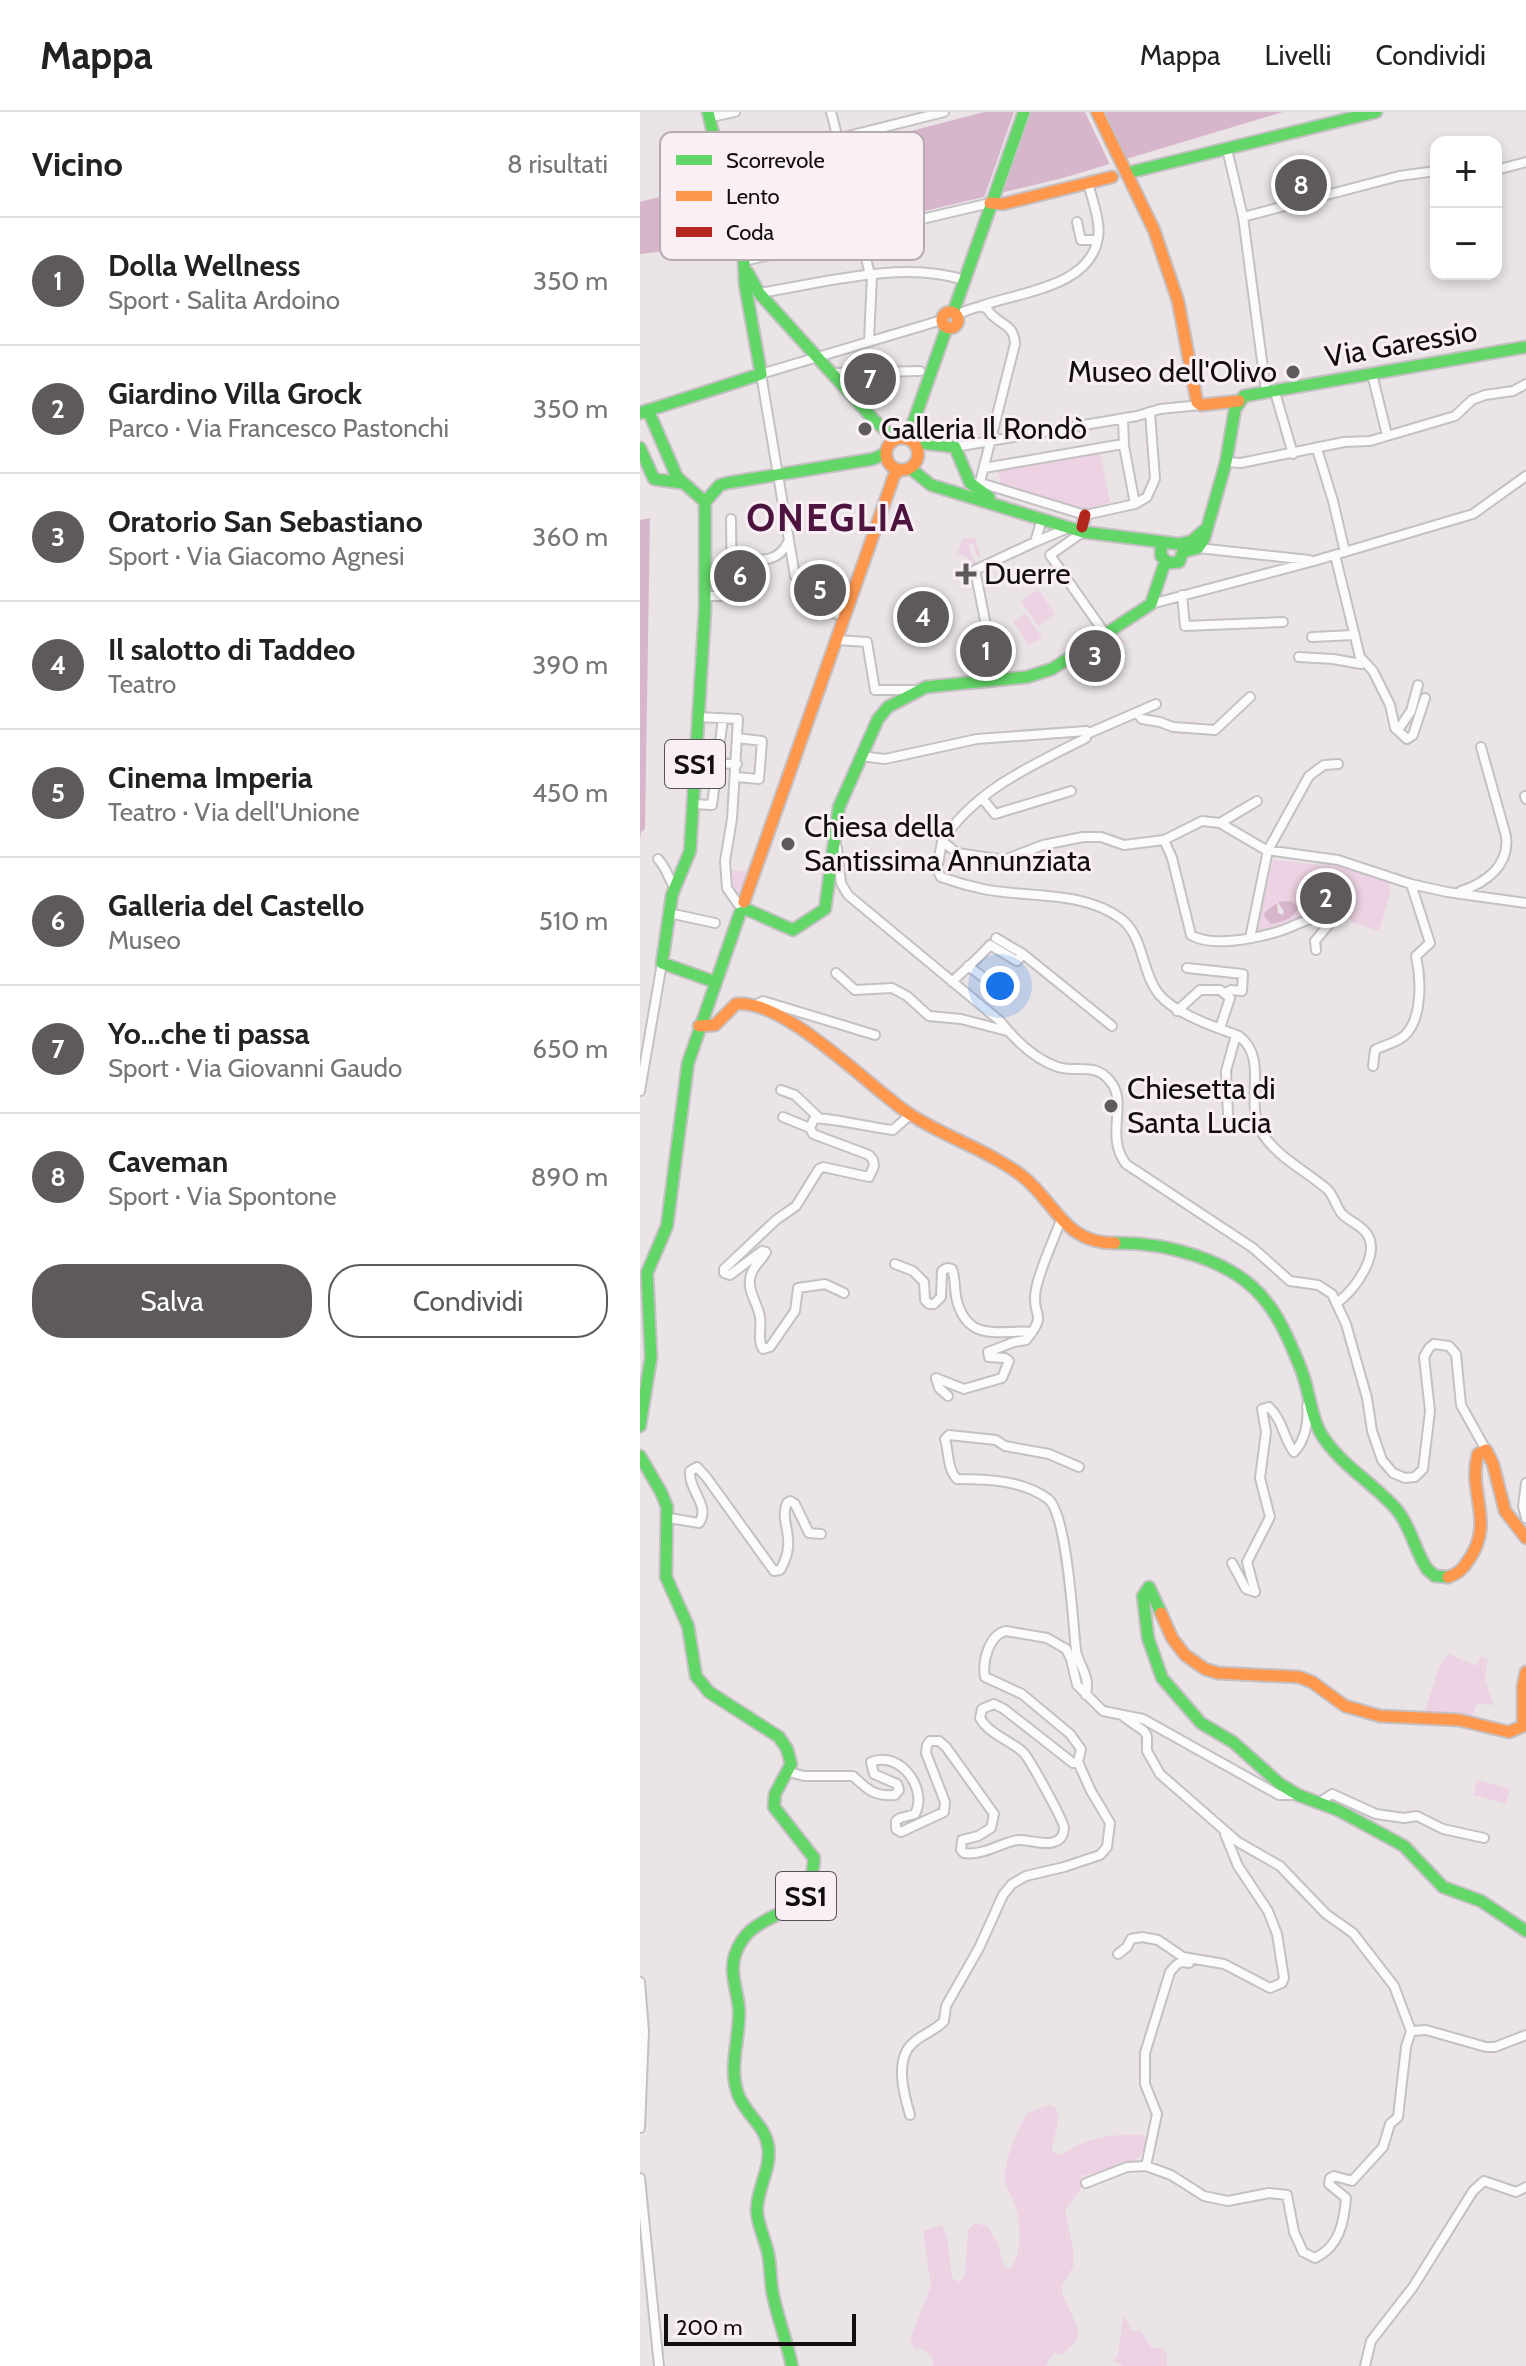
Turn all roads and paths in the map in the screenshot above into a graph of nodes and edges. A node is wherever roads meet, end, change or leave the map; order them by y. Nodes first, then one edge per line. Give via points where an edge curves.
1 (735, 112) edge
2 (831, 112) edge
3 (944, 112) edge
4 (1023, 112) edge
5 (1097, 112) edge
6 (1376, 112) edge
7 (705, 113) edge
8 (913, 116) edge
9 (712, 132) edge
10 (836, 132) edge
11 (861, 132) edge
12 (1227, 149) junction
13 (1526, 162) edge
14 (1502, 168) edge
15 (1127, 169) junction
16 (1430, 172) edge
17 (1112, 177) dead end
18 (1088, 183) junction
19 (991, 201) junction
20 (924, 217) edge
21 (1243, 217) junction
22 (1077, 222) dead end
23 (1097, 240) junction
24 (744, 260) edge
25 (744, 260) edge
26 (867, 260) edge
27 (871, 275) junction
28 (964, 280) junction
29 (759, 293) junction
30 (978, 307) junction
31 (950, 319) junction
32 (869, 341) junction
33 (1526, 347) edge
34 (817, 357) junction
35 (926, 372) junction
36 (832, 373) junction
37 (761, 374) junction
38 (1372, 374) junction
39 (1526, 384) edge
40 (1270, 390) junction
41 (1239, 401) junction
42 (667, 404) junction
43 (1201, 405) junction
44 (644, 411) edge
45 (1150, 412) junction
46 (1123, 419) junction
47 (912, 425) junction
48 (658, 433) junction
49 (1387, 435) junction
50 (906, 440) junction
51 (990, 442) junction
52 (933, 444) junction
53 (1123, 444) junction
54 (955, 447) junction
55 (640, 448) edge
56 (1317, 449) junction
57 (886, 453) junction
58 (1293, 454) junction
59 (1226, 462) junction
60 (984, 468) junction
61 (904, 469) junction
62 (778, 473) junction
63 (1526, 476) edge
64 (682, 483) junction
65 (941, 488) junction
66 (979, 489) junction
67 (705, 502) junction
68 (1135, 504) junction
69 (731, 519) dead end
70 (1042, 519) junction
71 (1086, 527) junction
72 (1207, 527) junction
73 (1069, 528) junction
74 (788, 541) junction
75 (1035, 542) junction
76 (1173, 547) junction
77 (1198, 548) junction
78 (1340, 553) junction
79 (732, 560) junction
80 (1314, 561) junction
81 (1165, 562) junction
82 (1182, 595) junction
83 (706, 596) junction
84 (1151, 604) junction
85 (841, 616) junction
86 (1283, 622) dead end
87 (1106, 635) junction
88 (1354, 635) junction
89 (1312, 637) dead end
90 (836, 640) junction
91 (1299, 657) dead end
92 (1364, 661) junction
93 (997, 681) junction
94 (1418, 685) dead end
95 (916, 690) junction
96 (1250, 697) dead end
97 (1425, 698) dead end
98 (1156, 704) dead end
99 (1138, 714) junction
100 (698, 717) junction
101 (723, 718) junction
102 (1398, 730) junction
103 (1087, 734) junction
104 (737, 738) junction
105 (1481, 747) dead end
106 (861, 756) junction
107 (695, 762) junction
108 (719, 763) junction
109 (737, 764) junction
110 (1338, 764) dead end
111 (736, 777) junction
112 (1071, 791) dead end
113 (982, 798) junction
114 (1257, 801) dead end
115 (693, 804) junction
116 (1220, 823) junction
117 (1164, 840) junction
118 (834, 841) junction
119 (944, 844) junction
120 (1268, 850) junction
121 (682, 865) junction
122 (1411, 884) junction
123 (675, 888) junction
124 (1457, 893) junction
125 (1526, 903) edge
126 (742, 907) junction
127 (669, 913) junction
128 (715, 923) dead end
129 (996, 938) dead end
130 (1250, 938) junction
131 (1316, 950) dead end
132 (1023, 954) junction
133 (662, 963) junction
134 (968, 966) junction
135 (1187, 968) dead end
136 (836, 973) dead end
137 (715, 982) junction
138 (952, 982) junction
139 (1225, 993) junction
140 (1010, 997) dead end
141 (755, 1005) junction
142 (1177, 1011) junction
143 (699, 1026) junction
144 (1112, 1026) dead end
145 (1220, 1028) junction
146 (1008, 1031) junction
147 (875, 1035) dead end
148 (1236, 1035) junction
149 (1373, 1066) dead end
150 (781, 1090) dead end
151 (640, 1091) edge
152 (911, 1114) junction
153 (1228, 1115) dead end
154 (783, 1117) dead end
155 (818, 1117) junction
156 (810, 1128) junction
157 (1062, 1217) junction
158 (895, 1264) dead end
159 (844, 1293) dead end
160 (1338, 1302) junction
161 (1032, 1332) junction
162 (1306, 1380) junction
163 (948, 1396) dead end
164 (640, 1426) edge
165 (1486, 1450) junction
166 (640, 1456) edge
167 (1079, 1467) dead end
168 (1526, 1483) edge
169 (669, 1518) junction
170 (1526, 1518) edge
171 (821, 1534) dead end
172 (1526, 1538) edge
173 (1232, 1563) dead end
174 (1526, 1672) edge
175 (1086, 1695) junction
176 (1121, 1715) junction
177 (1078, 1762) junction
178 (789, 1772) junction
179 (1298, 1795) junction
180 (1320, 1802) junction
181 (1223, 1830) junction
182 (1484, 1838) dead end
183 (1526, 1931) edge
184 (1118, 1954) dead end
185 (1202, 1960) junction
186 (640, 1982) edge
187 (1411, 2031) junction
188 (1526, 2035) edge
189 (641, 2112) edge
190 (910, 2115) dead end
191 (640, 2128) edge
192 (1146, 2166) junction
193 (640, 2178) edge
194 (1086, 2183) dead end
195 (1526, 2187) edge
196 (659, 2366) edge
197 (792, 2366) edge
198 (1365, 2366) edge

1 - 7 street
2 - 10 street
3 - 8 street
4 - 19 main road
5 - 15 main road
6 - 12 main road
7 - 9 main road
8 - 11 street
12 - 15 main road
12 - 21 street
13 - 14 street
15 - 43 main road via 1170,275 1195,398
16 - 21 street
17 - 18 main road
18 - 19 main road via 1003,204
18 - 23 street
19 - 20 street
19 - 28 main road
21 - 40 street
22 - 23 street via 1081,240
23 - 30 street via 1090,258 1071,277
24 - 29 main road
25 - 37 main road
26 - 27 street
27 - 28 street via 909,270
27 - 29 street
27 - 32 street
28 - 31 main road
29 - 34 main road
30 - 31 street
30 - 51 street via 1008,325 1015,344
31 - 32 street
31 - 35 main road
32 - 34 street
33 - 38 main road, Via Garessio
34 - 36 main road
34 - 37 street
35 - 36 street
35 - 47 main road
36 - 50 main road
37 - 42 main road
37 - 62 street
38 - 40 main road, Via Garessio
38 - 49 street
39 - 49 street via 1485,395 1455,416
40 - 41 main road, Via Garessio
40 - 58 street
41 - 43 main road, Via Garessio
41 - 59 main road
42 - 44 main road
42 - 48 main road
43 - 45 street
44 - 48 main road
45 - 46 street
45 - 68 street via 1155,479 1147,497
46 - 51 street
46 - 53 street
47 - 50 main road
47 - 52 main road
48 - 64 main road
49 - 56 street
50 - 52 main road
50 - 57 main road via 889,445
50 - 61 main road via 918,456
51 - 54 street
51 - 60 street
52 - 54 main road
53 - 60 street
53 - 68 street
54 - 66 main road
55 - 64 main road via 654,479
56 - 58 street
56 - 78 street via 1333,501
57 - 61 main road via 889,463
57 - 62 main road
58 - 59 street
59 - 72 main road
60 - 66 street
61 - 65 main road
61 - 85 main road via 894,476
62 - 67 main road via 720,485
62 - 74 street
63 - 78 street via 1473,514
64 - 67 main road
65 - 66 main road
65 - 70 main road
66 - 71 main road
67 - 83 main road, SS1
68 - 71 street
69 - 79 street
70 - 73 main road
70 - 75 street
71 - 73 main road
71 - 76 main road
71 - 87 street via 1050,555
72 - 76 main road via 1192,541
72 - 77 main road
73 - 75 street
74 - 79 street via 772,559
74 - 85 street via 796,579 825,578 828,611
75 - 93 street via 975,570
76 - 77 main road
76 - 81 main road via 1161,556
76 - 81 main road via 1179,562
77 - 80 street
78 - 80 street
78 - 88 street
79 - 83 street via 732,596
80 - 82 street
81 - 84 main road
82 - 84 street
82 - 86 street via 1185,626
83 - 100 main road, SS1
84 - 87 main road
85 - 90 main road
87 - 93 main road via 1052,669
88 - 89 street
88 - 92 street
90 - 95 street via 867,642 875,690
90 - 126 main road
91 - 92 street
92 - 102 street
93 - 95 main road
94 - 102 street via 1411,711
95 - 106 main road via 882,712
96 - 99 street via 1215,730 1173,727
97 - 102 street via 1411,738
98 - 99 street
99 - 103 street
100 - 101 street
100 - 107 main road, SS1
101 - 104 street via 738,719
101 - 108 street
103 - 106 street via 1083,730 977,739 885,759
103 - 113 street
104 - 109 street
104 - 111 street via 762,741 759,779
105 - 124 street via 1507,852 1495,872
106 - 118 main road via 839,807
107 - 108 street
107 - 115 main road, SS1
108 - 109 street
108 - 115 street via 712,805
109 - 111 street
110 - 120 street via 1324,765 1309,776
111 - 126 street via 725,861 727,888
112 - 113 street via 995,814
113 - 119 street via 953,825
114 - 116 street
115 - 121 main road, SS1 via 690,851
116 - 117 street via 1196,822
116 - 120 street
117 - 119 street via 1124,845 1083,837 1004,860 957,853
117 - 130 street via 1191,935 1208,942
118 - 126 main road via 823,912 793,930
118 - 138 street via 848,895
119 - 142 street via 937,870 941,877 984,890 1070,899 1121,918 1132,929 1156,990
120 - 122 street via 1338,860
120 - 130 street
121 - 123 main road, SS1
121 - 123 street via 661,862
122 - 124 street
122 - 149 street via 1430,943 1416,956 1416,1010 1405,1035 1375,1050
123 - 127 main road, SS1
124 - 125 street
126 - 137 main road
127 - 128 street
127 - 133 main road, SS1
129 - 132 street
130 - 131 street via 1329,917 1315,941
132 - 134 street via 1017,961 990,945
132 - 144 street
133 - 137 main road
133 - 151 street
134 - 138 street
134 - 140 street
135 - 139 street via 1243,974 1242,991
136 - 146 street via 855,990 892,988 929,1016
137 - 143 main road
138 - 146 street
139 - 142 street via 1200,990
139 - 145 street via 1230,998
141 - 143 main road via 736,1004 715,1025
141 - 147 street via 763,1001
141 - 152 main road via 816,1037
142 - 145 street
143 - 164 main road via 686,1078 667,1226 647,1273 651,1357
145 - 148 street
146 - 160 street via 1057,1067 1087,1068 1104,1075 1118,1097 1115,1135 1126,1164 1253,1248 1287,1278 1322,1286
148 - 153 street via 1226,1071
148 - 160 street via 1254,1055 1258,1127 1327,1190 1370,1241 1360,1279
150 - 155 street via 795,1095
152 - 155 street via 893,1130
152 - 157 main road via 1016,1171
154 - 156 street
155 - 156 street
156 - 159 street via 816,1136 869,1155 874,1166 869,1177 822,1168 796,1206 744,1248 724,1273 730,1275 766,1252 750,1278 763,1349 770,1347 795,1311 798,1288 825,1284
157 - 161 street via 1036,1287 1040,1319
157 - 162 main road via 1083,1239 1168,1249 1214,1264 1249,1284 1274,1312
158 - 161 street via 924,1282 929,1304 941,1297 942,1271 947,1268 954,1274 959,1309 970,1324 994,1334
160 - 165 street via 1375,1440 1388,1469 1409,1478 1423,1469 1430,1411 1424,1357 1438,1343 1456,1354 1461,1405
161 - 163 street via 1026,1340 988,1352 989,1357 1009,1361 1002,1378 964,1389 936,1378
162 - 165 main road via 1316,1423 1329,1446 1400,1513 1426,1570 1435,1577 1455,1575 1484,1534 1475,1465 1478,1454
162 - 173 street via 1301,1386 1307,1423 1296,1451 1290,1449 1277,1415 1269,1407 1262,1410 1266,1432 1260,1478 1270,1517 1247,1562 1255,1592 1246,1589
165 - 172 main road via 1505,1511
166 - 169 main road via 662,1491
167 - 175 street via 996,1440 949,1435 945,1439 957,1479 1008,1483 1055,1507 1076,1651 1088,1682
168 - 170 street
169 - 171 street via 699,1523 702,1518 690,1479 690,1471 697,1467 772,1570 780,1570 788,1554 787,1503 795,1504 809,1533
169 - 178 main road via 664,1567 690,1632 692,1669 712,1694 779,1737 791,1755
174 - 179 main road via 1523,1726 1515,1732 1458,1720 1371,1714 1344,1706 1298,1677 1211,1673 1171,1637 1149,1587 1143,1610 1148,1638 1174,1695 1201,1723
175 - 176 street via 1103,1711
175 - 177 street via 1077,1685 1066,1649 1047,1638 1016,1632 994,1638 983,1667 985,1677 1022,1694 1070,1734 1081,1749
176 - 179 street via 1160,1727 1279,1795
176 - 181 street via 1144,1731 1147,1751 1160,1774
177 - 178 street via 1004,1709 994,1704 982,1709 984,1725 1024,1753 1064,1830 1053,1843 1019,1840 968,1854 961,1850 962,1840 991,1828 994,1814 939,1741 930,1741 926,1753 944,1812 901,1832 896,1821 915,1814 919,1803 907,1770 896,1762 871,1762 874,1774 897,1784 895,1795 865,1789 853,1776
177 - 190 street via 1110,1823 1107,1847 1100,1855 1026,1876 1003,1895 946,2006 944,2021 905,2051 903,2081
178 - 197 main road, SS1 via 775,1794 774,1807 814,1858 814,1888 751,1931 737,1950 733,1968 739,2007 734,2074 738,2094 763,2130 768,2147 757,2215
179 - 180 main road
180 - 182 street via 1332,1794 1376,1814 1417,1816 1443,1829
180 - 183 main road via 1404,1846 1443,1887 1481,1901
181 - 185 street via 1238,1866 1268,1911 1284,1978 1270,1988 1224,1964
181 - 187 street via 1280,1866 1326,1914 1353,1933 1394,1986
184 - 185 street via 1131,1939 1142,1937
185 - 192 street via 1182,1961 1170,1972 1145,2053 1145,2084 1157,2114
186 - 189 street
187 - 188 street via 1426,2030 1486,2047
187 - 192 street via 1398,2117 1390,2124 1383,2147 1352,2181 1330,2178 1329,2184 1346,2198 1344,2220 1327,2252 1315,2258 1303,2252 1287,2195 1228,2201 1204,2196
189 - 191 street
192 - 194 street via 1127,2167
193 - 196 street
195 - 198 street via 1516,2192 1484,2181 1473,2191 1422,2274 1371,2341

